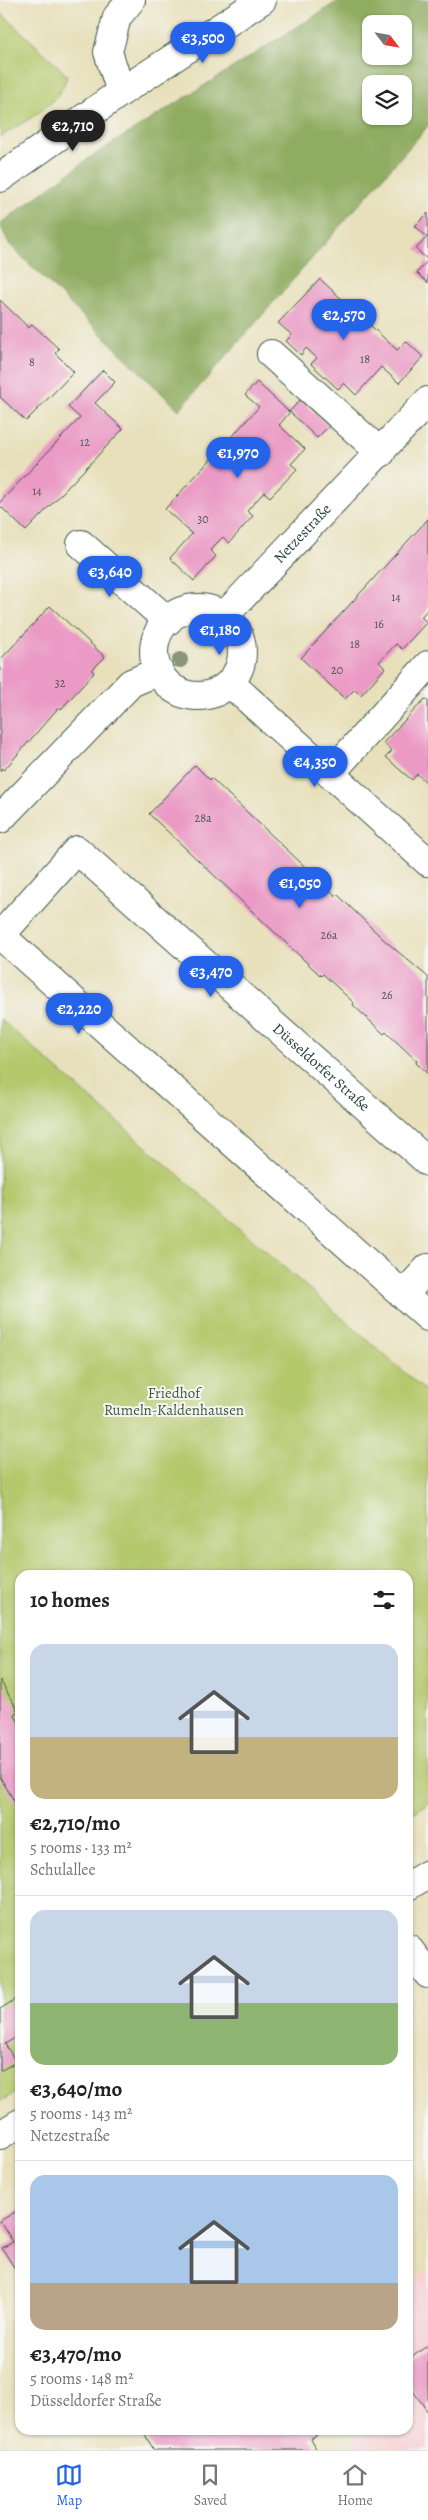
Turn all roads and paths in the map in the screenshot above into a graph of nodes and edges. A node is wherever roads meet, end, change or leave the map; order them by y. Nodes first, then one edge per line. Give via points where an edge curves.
1 (131, 0) edge
2 (262, 0) edge
3 (120, 92) junction
4 (0, 178) edge
5 (271, 354) dead end
6 (428, 401) edge
7 (382, 453) junction
8 (81, 544) dead end
9 (224, 616) junction
10 (168, 620) junction
11 (428, 665) edge
12 (158, 672) junction
13 (230, 683) junction
14 (331, 773) junction
15 (0, 819) edge
16 (428, 862) edge
17 (0, 935) edge
18 (428, 1162) edge
19 (428, 1268) edge
20 (403, 1295) junction
21 (428, 1317) edge
22 (428, 1874) edge
23 (413, 1883) edge
24 (413, 1954) edge
25 (428, 1974) edge
26 (15, 2126) edge
27 (0, 2135) edge

1 - 3 street via 117,17 108,52
2 - 3 street
3 - 4 street
5 - 7 street
6 - 7 street, Netzestraße
7 - 9 street, Netzestraße
8 - 10 street
9 - 10 street via 195,608
9 - 13 street via 241,640 240,663
10 - 12 street via 155,644
11 - 14 street
12 - 13 street via 178,692 191,696 219,692
12 - 15 street via 131,683
13 - 14 street
14 - 16 street
17 - 18 street, Düsseldorfer Straße via 77,850
17 - 20 street, Düsseldorfer Straße
19 - 20 street
20 - 21 street, Düsseldorfer Straße
22 - 23 street
24 - 25 street
26 - 27 street

